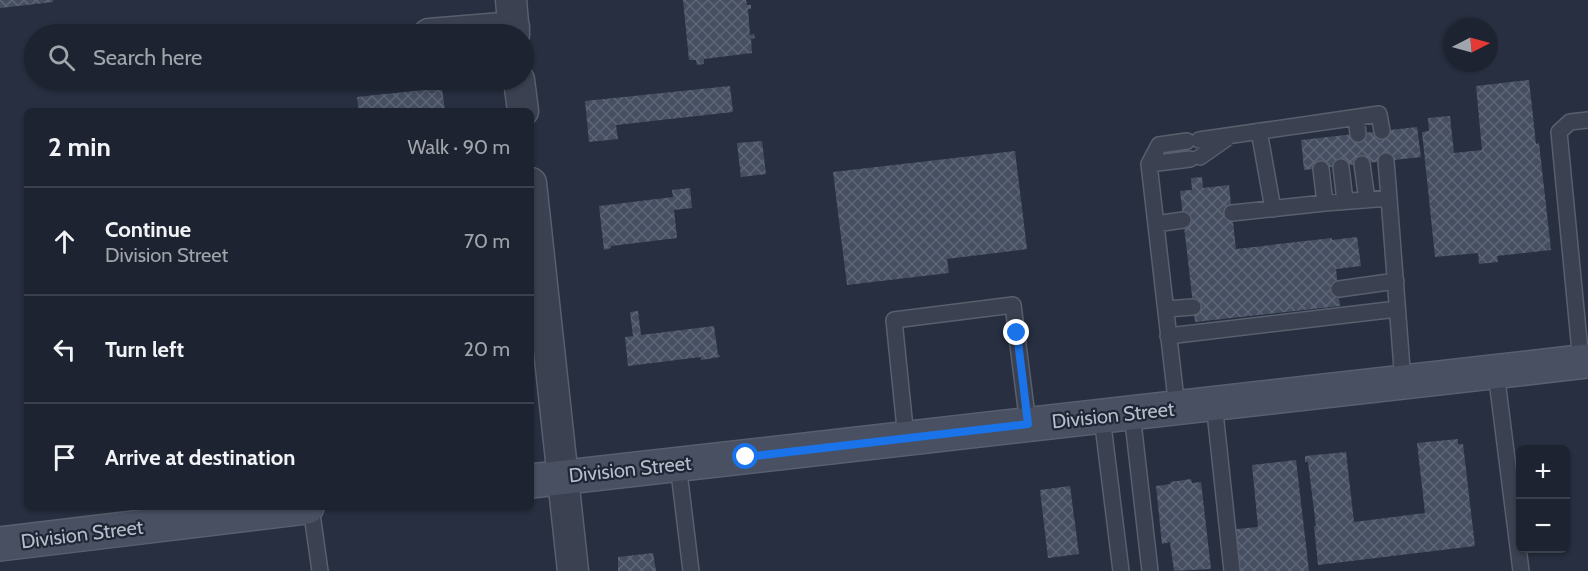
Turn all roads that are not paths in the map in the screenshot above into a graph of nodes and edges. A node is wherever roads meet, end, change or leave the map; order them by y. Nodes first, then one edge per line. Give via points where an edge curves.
1 (513, 21) edge
2 (494, 24) edge
3 (520, 90) edge
4 (523, 108) edge
5 (1356, 118) junction
6 (1588, 120) edge
7 (1334, 121) junction
8 (1259, 131) junction
9 (1382, 131) dead end
10 (1358, 134) dead end
11 (1229, 136) junction
12 (1336, 136) dead end
13 (1386, 161) dead end
14 (1149, 164) junction
15 (1362, 164) dead end
16 (1341, 167) dead end
17 (1321, 169) dead end
18 (1389, 198) junction
19 (1367, 200) junction
20 (1345, 201) junction
21 (1324, 203) junction
22 (1273, 209) junction
23 (1232, 213) dead end
24 (1183, 220) dead end
25 (1156, 224) junction
26 (534, 242) edge
27 (1396, 281) junction
28 (1339, 289) dead end
29 (1193, 307) dead end
30 (1166, 309) junction
31 (1397, 309) junction
32 (1168, 336) junction
33 (1584, 362) edge
34 (1496, 372) junction
35 (1403, 382) junction
36 (1214, 404) junction
37 (1177, 408) junction
38 (1117, 415) junction
39 (1028, 424) junction
40 (906, 438) junction
41 (678, 464) junction
42 (564, 477) junction
43 (534, 481) edge
44 (256, 510) edge
45 (310, 510) edge
46 (203, 513) edge
47 (0, 544) edge
48 (320, 571) edge
49 (573, 571) edge
50 (691, 571) edge
51 (1121, 571) edge
52 (1150, 571) edge
53 (1232, 571) edge
54 (1521, 571) edge

1 - 2 street
3 - 4 street
5 - 7 lane
5 - 9 lane via 1379,114
5 - 10 lane
6 - 33 lane via 1570,122 1559,132
7 - 8 lane via 1317,131
7 - 12 lane
8 - 11 lane
8 - 22 lane
11 - 14 lane via 1195,158
11 - 14 lane via 1159,146
13 - 18 lane
14 - 25 lane
15 - 19 lane
16 - 20 lane
17 - 21 lane
18 - 19 lane
18 - 27 lane
19 - 20 lane
20 - 21 lane
21 - 22 lane
22 - 23 lane
24 - 25 lane
25 - 30 lane
26 - 42 street via 547,374
27 - 28 lane
27 - 31 lane
29 - 30 lane
30 - 32 lane
31 - 32 lane
31 - 35 lane
32 - 37 lane
33 - 34 main road, Division Street
34 - 35 main road, Division Street
34 - 54 lane
35 - 36 main road, Division Street
36 - 37 main road, Division Street
36 - 53 lane
37 - 38 main road, Division Street
38 - 39 main road, Division Street
38 - 51 lane
38 - 52 lane
39 - 40 main road, Division Street
39 - 40 lane via 1013,305 894,321
40 - 41 main road, Division Street
41 - 42 main road, Division Street
41 - 50 lane
42 - 43 main road, Division Street
42 - 49 street
44 - 46 main road, Division Street
45 - 48 lane
46 - 47 main road, Division Street

